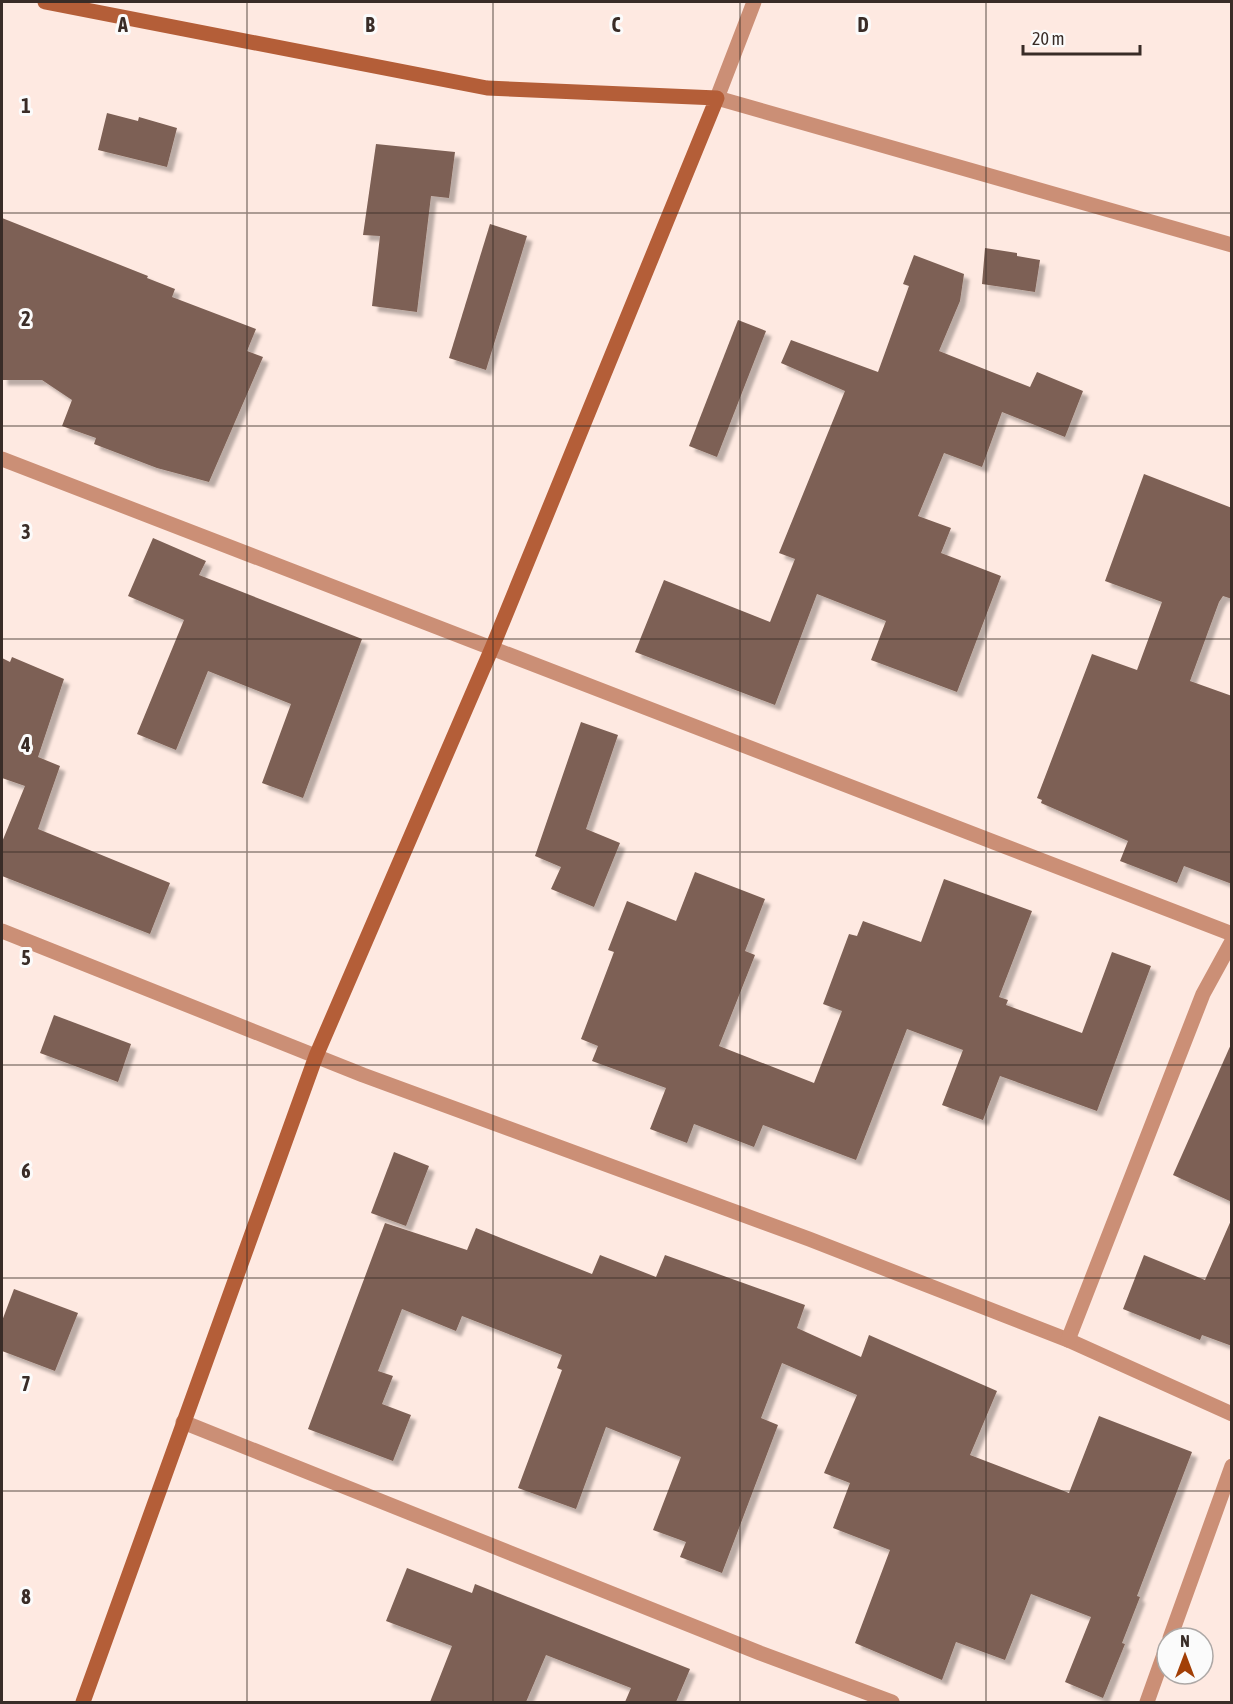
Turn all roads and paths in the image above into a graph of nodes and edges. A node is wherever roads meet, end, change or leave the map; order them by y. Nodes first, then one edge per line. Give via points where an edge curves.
1 (45, 2) edge
2 (754, 2) edge
3 (717, 98) junction
4 (1232, 245) edge
5 (2, 459) edge
6 (492, 648) junction
7 (2, 932) edge
8 (1232, 934) edge
9 (1232, 941) edge
10 (316, 1056) junction
11 (1068, 1340) junction
12 (1232, 1414) edge
13 (183, 1422) junction
14 (1232, 1466) edge
15 (1174, 1626) edge
16 (1155, 1680) edge
17 (83, 1702) edge
18 (892, 1702) edge
19 (1147, 1702) edge

1 - 3 street via 488,88
2 - 3 street
3 - 4 street
3 - 6 street
5 - 6 street
6 - 8 street
6 - 10 street
7 - 10 street
9 - 11 street via 1203,994
10 - 11 street
10 - 13 street
11 - 12 street
13 - 17 street
13 - 18 street
14 - 15 street
16 - 19 street

